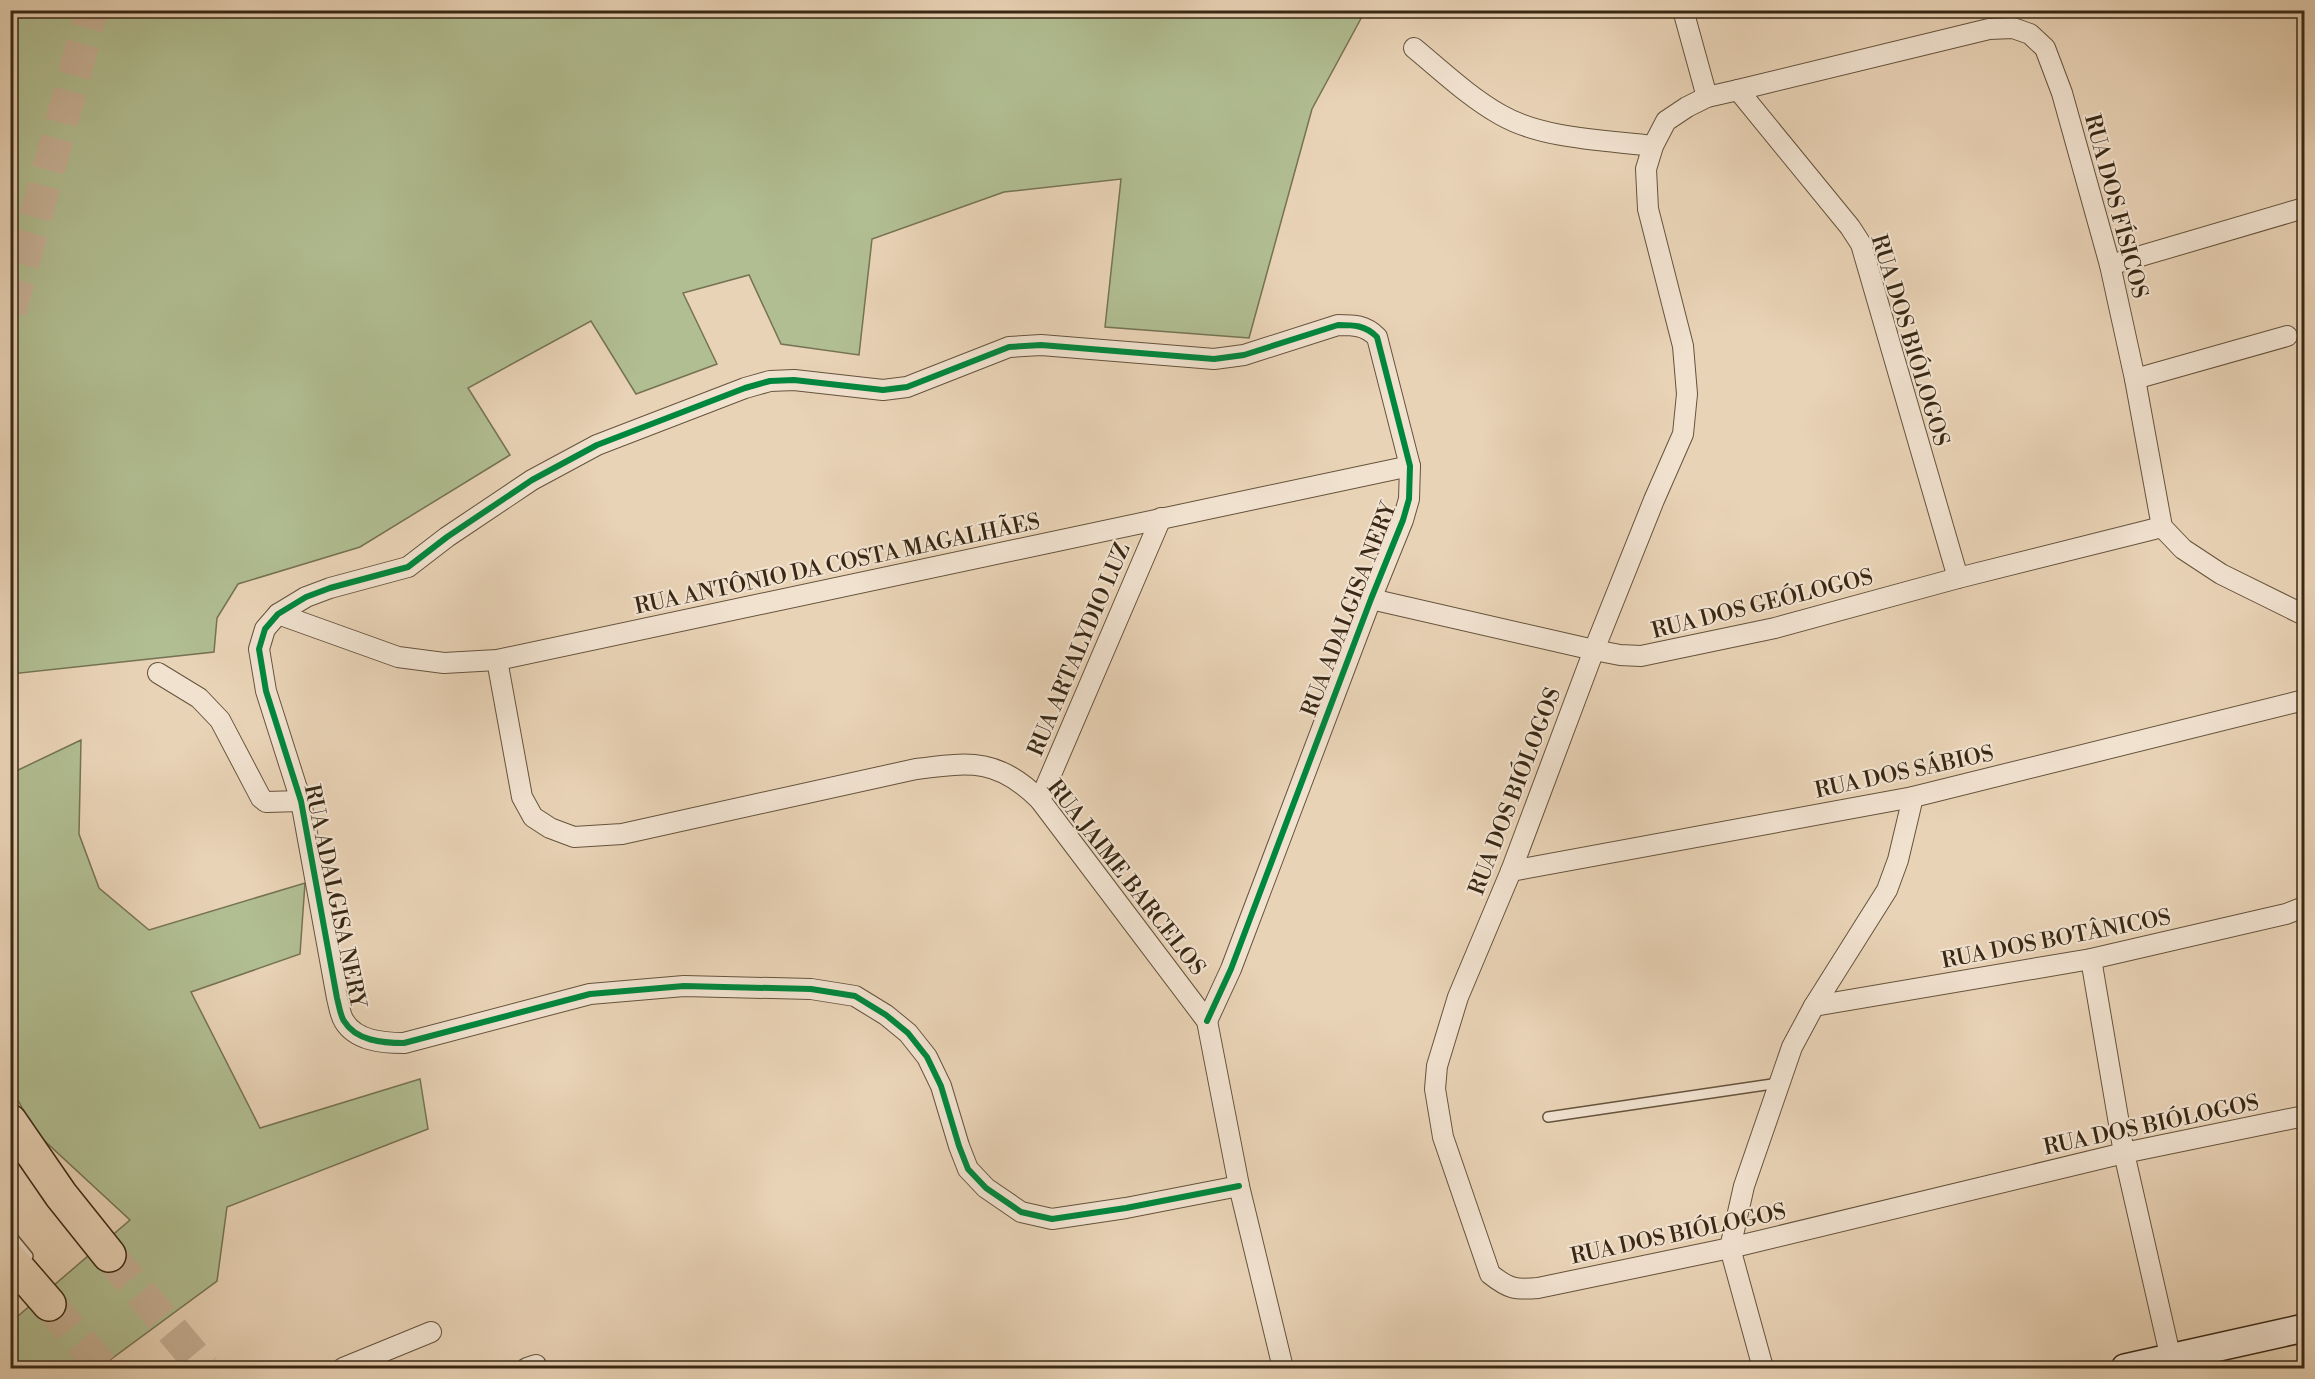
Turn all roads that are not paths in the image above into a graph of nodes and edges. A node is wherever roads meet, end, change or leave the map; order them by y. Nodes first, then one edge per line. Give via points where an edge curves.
1 (1683, 10) edge
2 (1414, 48) dead end
3 (1738, 90) junction
4 (1707, 97) junction
5 (1653, 146) junction
6 (2304, 208) edge
7 (2110, 266) junction
8 (2286, 336) dead end
9 (2135, 379) junction
10 (1410, 466) junction
11 (1161, 518) junction
12 (2162, 527) junction
13 (1958, 578) junction
14 (1371, 599) junction
15 (278, 614) junction
16 (2304, 615) edge
17 (1594, 650) junction
18 (497, 660) junction
19 (158, 673) dead end
20 (2304, 700) edge
21 (1913, 797) junction
22 (1040, 800) junction
23 (301, 801) junction
24 (1510, 871) junction
25 (2304, 907) edge
26 (2091, 959) junction
27 (1814, 1006) junction
28 (1207, 1021) junction
29 (1779, 1083) junction
30 (2304, 1116) edge
31 (1548, 1118) dead end
32 (10, 1121) edge
33 (2124, 1153) junction
34 (1239, 1186) junction
35 (10, 1234) edge
36 (1730, 1248) junction
37 (109, 1255) tunnel mouth
38 (24, 1263) edge
39 (49, 1304) tunnel mouth
40 (2304, 1328) edge
41 (431, 1332) dead end
42 (2171, 1364) edge
43 (343, 1368) edge
44 (1282, 1368) edge
45 (1763, 1368) edge
46 (2125, 1368) edge

1 - 4 street
2 - 5 street via 1470,95 1503,116 1546,132
3 - 4 street, RUA DOS BIÓLOGOS
3 - 7 street, RUA DOS FÍSICOS via 1989,29 2013,28 2030,34 2045,48 2062,93
3 - 13 street, RUA DOS BIÓLOGOS via 1861,244
4 - 5 street, RUA DOS BIÓLOGOS via 1666,121
5 - 17 street, RUA DOS BIÓLOGOS via 1646,169 1648,209 1683,346 1687,394 1683,434
6 - 7 street
7 - 9 street, RUA DOS FÍSICOS
8 - 9 street
9 - 12 street, RUA DOS FÍSICOS
10 - 11 street, RUA ANTÔNIO DA COSTA MAGALHÃES
10 - 14 street, RUA ADALGISA NERY via 1409,499 1403,520
10 - 15 street, RUA ADALGISA NERY via 1377,337 1368,328 1338,326 1244,355 1214,359 1041,345 1009,347 907,387 884,390 794,380 745,388 597,445 532,480 408,567 330,588
11 - 18 street, RUA ANTÔNIO DA COSTA MAGALHÃES
11 - 22 street, RUA ARTALYDIO LUZ
12 - 13 street, RUA DOS GEÓLOGOS
12 - 16 street via 2183,549 2221,574
13 - 17 street, RUA DOS GEÓLOGOS via 1775,628 1659,653 1641,656
14 - 17 street, RUA DOS GEÓLOGOS
14 - 28 street, RUA ADALGISA NERY via 1231,969
15 - 18 street, RUA ANTÔNIO DA COSTA MAGALHÃES via 398,657 444,663
15 - 23 street, RUA ADALGISA NERY via 265,629 260,649 266,691
17 - 24 street, RUA DOS BIÓLOGOS
18 - 22 street, RUA JAIME BARCELOS via 522,797 533,817 574,837 622,834 916,768 965,762 1000,769 1023,783
19 - 23 street via 199,698 220,720 261,798 266,802
20 - 21 street, RUA DOS SÁBIOS
21 - 24 street, RUA DOS SÁBIOS
21 - 27 street via 1887,890
22 - 28 street, RUA JAIME BARCELOS
23 - 34 street, RUA ADALGISA NERY via 337,998 344,1022 360,1036 381,1043 404,1043 590,994 684,986 811,989 855,996 908,1032 941,1086 968,1169 986,1188 1021,1212 1052,1219
24 - 36 street, RUA DOS BIÓLOGOS via 1458,997 1437,1066 1435,1089 1443,1137 1491,1274 1514,1290 1538,1288
25 - 26 street, RUA DOS BOTÂNICOS
26 - 27 street, RUA DOS BOTÂNICOS
26 - 33 street
27 - 29 street via 1792,1047
28 - 34 street, RUA JAIME BARCELOS
29 - 31 lane
29 - 36 street via 1743,1186
30 - 33 street, RUA DOS BIÓLOGOS
32 - 37 highway
33 - 36 street, RUA DOS BIÓLOGOS
33 - 42 street
34 - 44 street, RUA JAIME BARCELOS
35 - 38 lane
36 - 45 street
38 - 39 highway
40 - 42 street
41 - 43 street
42 - 46 street

